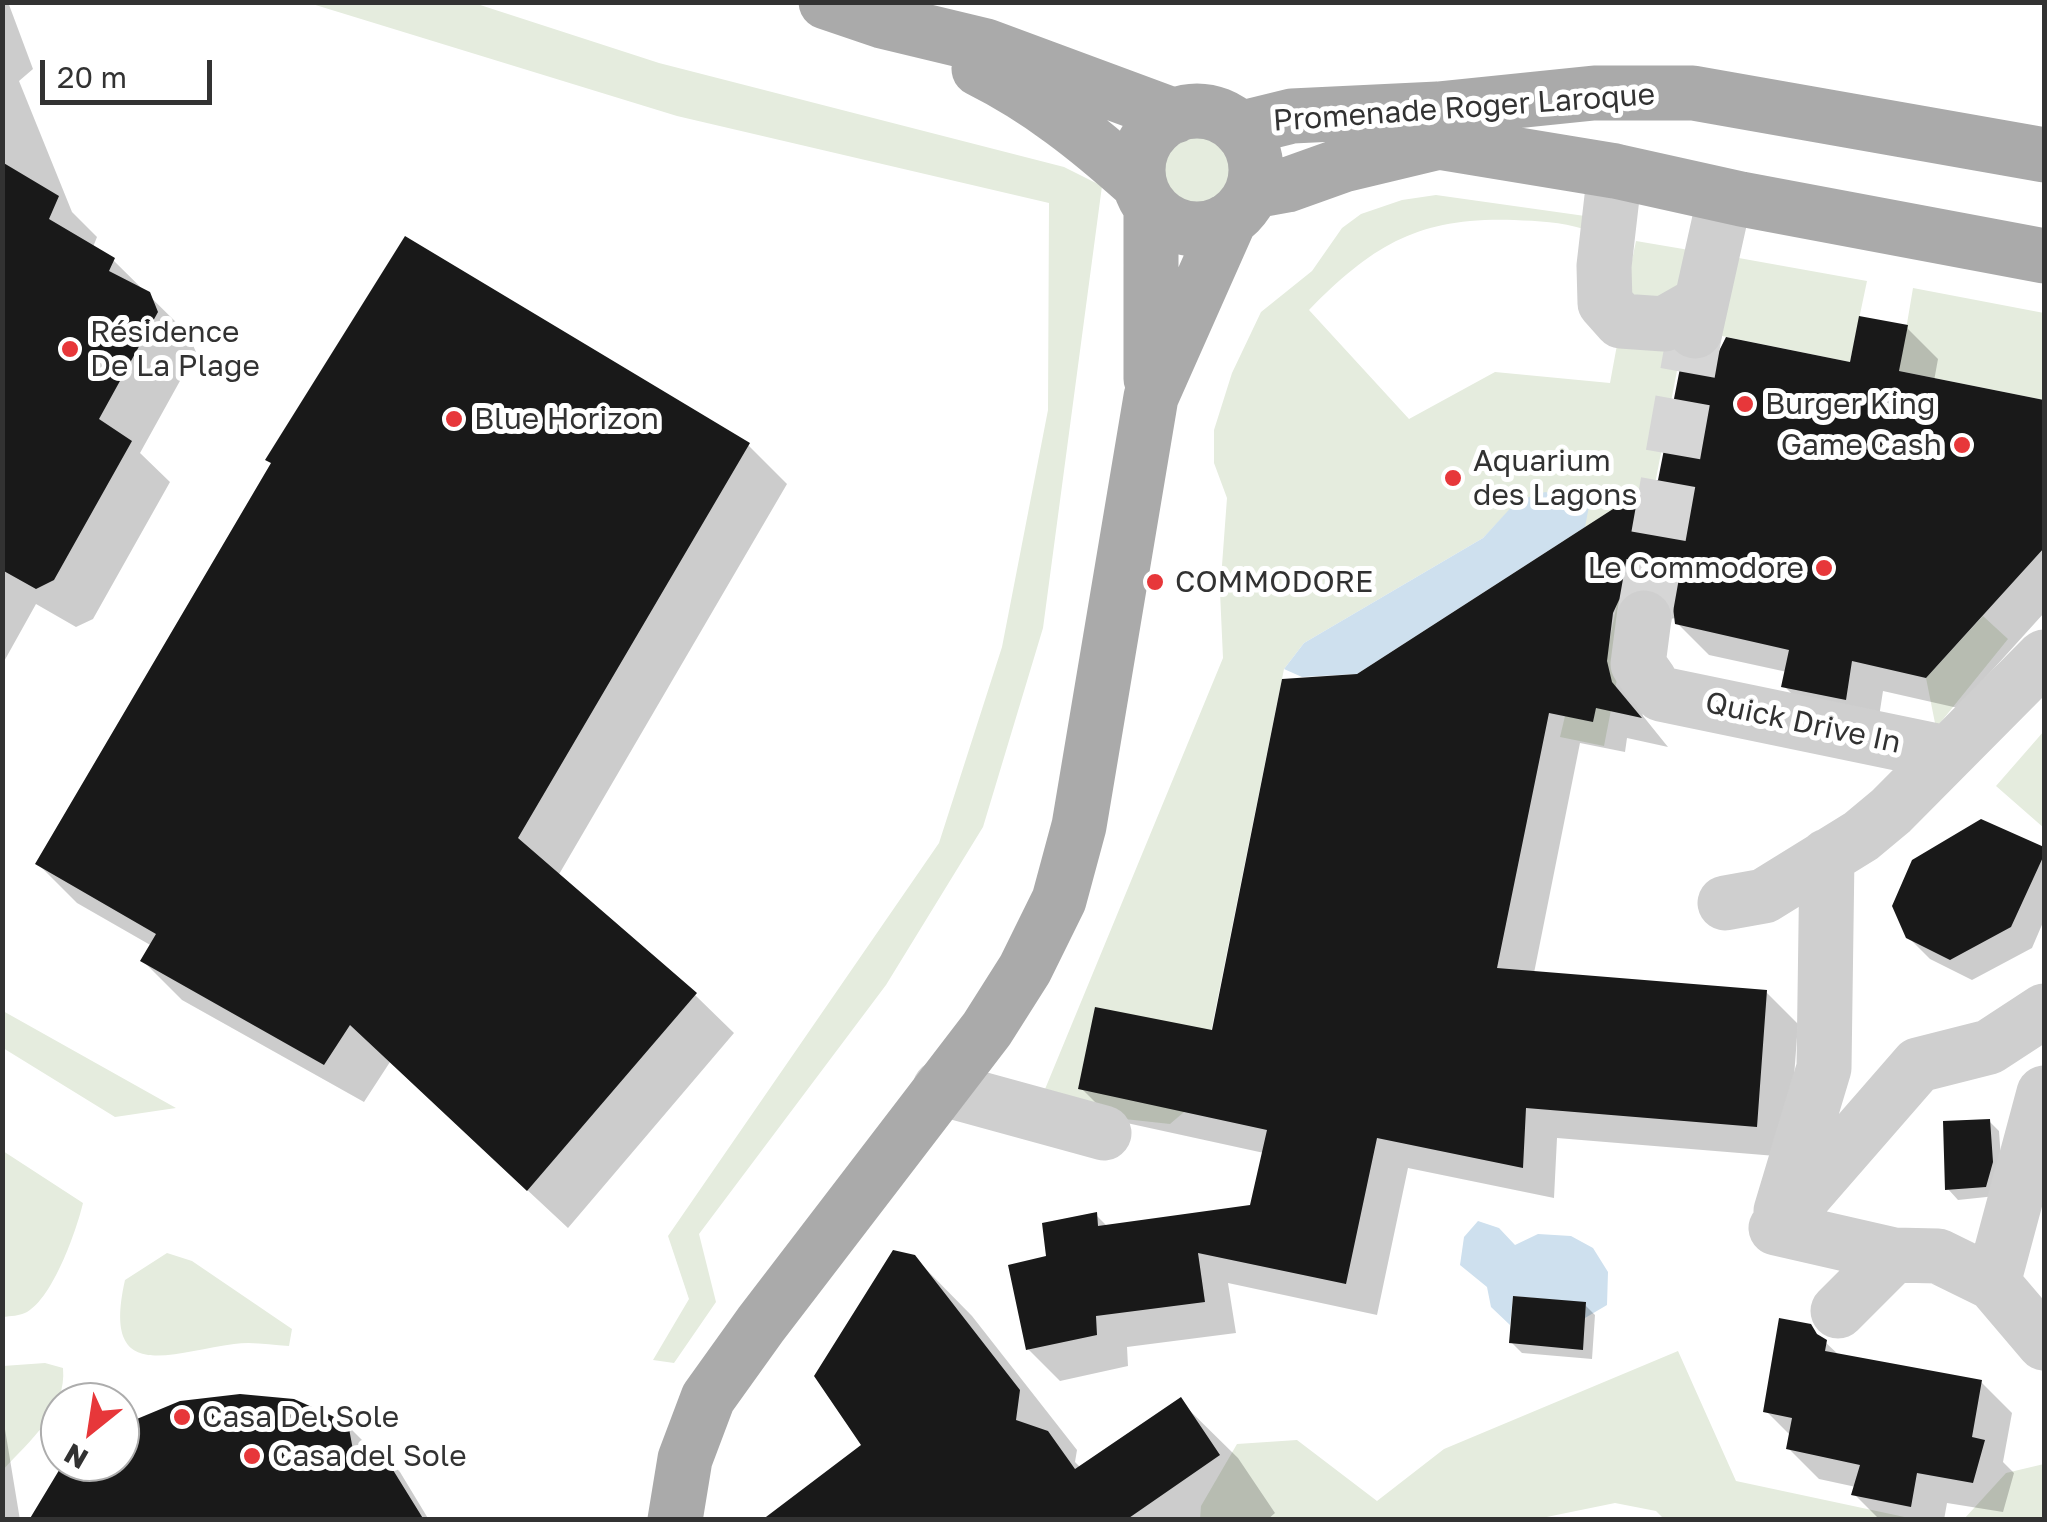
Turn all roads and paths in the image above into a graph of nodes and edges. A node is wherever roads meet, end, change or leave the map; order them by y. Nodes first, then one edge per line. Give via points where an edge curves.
1 (826, 2) edge
2 (882, 20) junction
3 (1175, 116) junction
4 (1238, 128) junction
5 (2044, 154) edge
6 (1616, 171) junction
7 (1144, 196) junction
8 (1726, 196) junction
9 (1242, 205) junction
10 (2044, 256) edge
11 (1151, 397) junction
12 (1644, 618) tunnel mouth
13 (2044, 656) edge
14 (1946, 753) junction
15 (1827, 856) junction
16 (1724, 903) dead end
17 (2044, 1011) edge
18 (940, 1088) junction
19 (2044, 1093) edge
20 (1104, 1133) dead end
21 (1776, 1228) junction
22 (1894, 1255) junction
23 (1993, 1283) junction
24 (1838, 1311) dead end
25 (2044, 1342) edge
26 (674, 1520) edge

1 - 2 main road
2 - 3 main road via 986,46
2 - 7 main road via 1008,84 1078,129
3 - 4 main road via 1216,113
3 - 7 main road via 1156,126 1140,152
4 - 5 main road, Promenade Roger Laroque via 1292,116 1594,92 1693,94
4 - 9 main road via 1256,159
6 - 8 main road, Promenade Roger Laroque
6 - 8 lane via 1604,302 1622,321 1664,324 1698,317
6 - 9 main road, Promenade Roger Laroque via 1439,142 1343,165
7 - 9 main road via 1177,227 1208,229
7 - 11 main road
8 - 10 main road, Promenade Roger Laroque
9 - 11 main road
11 - 18 main road via 1079,826 1058,900 1010,996
12 - 14 lane, Quick Drive In via 1638,664 1655,687
13 - 14 lane
14 - 15 lane via 1891,811
15 - 16 lane via 1764,896
15 - 21 lane via 1824,1068
17 - 21 lane via 1989,1046 1918,1065
18 - 20 lane
18 - 26 main road via 708,1398 685,1459
19 - 23 lane
21 - 22 lane
22 - 23 lane via 1938,1256
22 - 24 lane
23 - 25 lane

